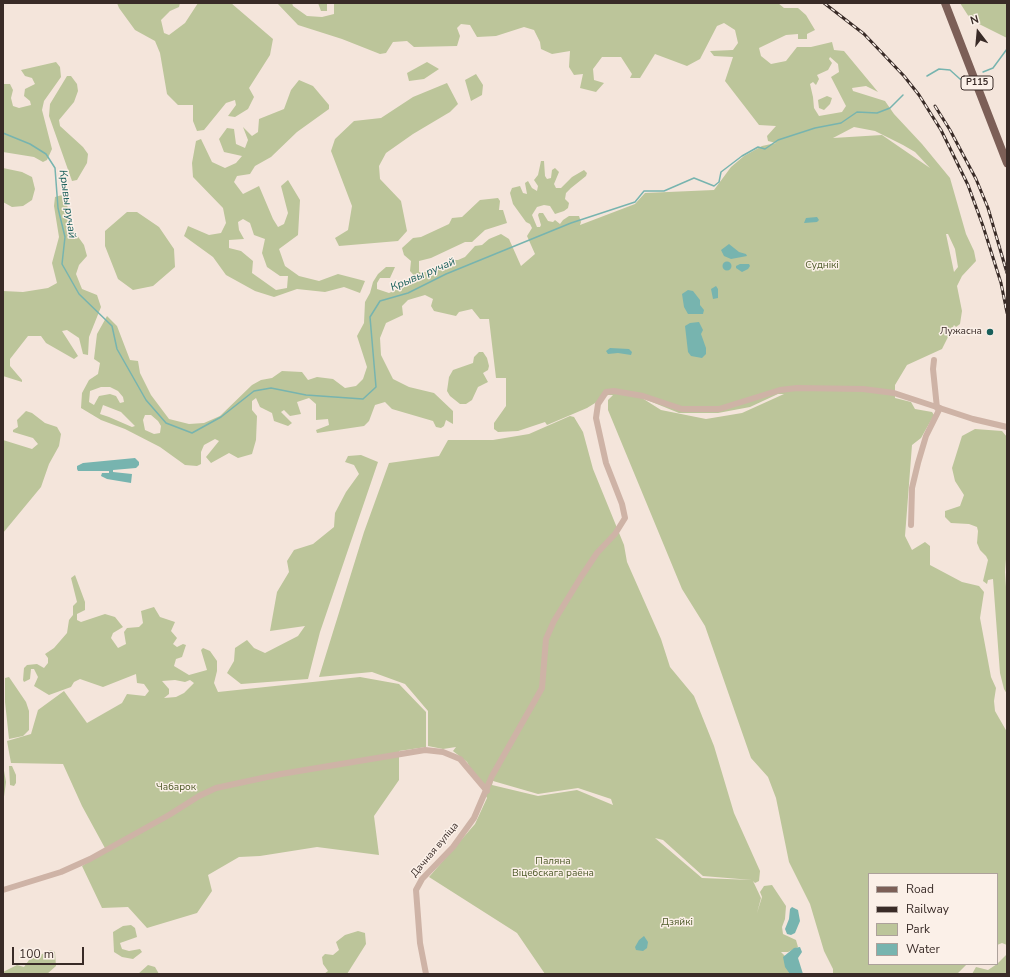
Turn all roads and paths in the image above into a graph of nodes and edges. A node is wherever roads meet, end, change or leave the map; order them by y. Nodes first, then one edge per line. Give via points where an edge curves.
1 (945, 3) edge
2 (1007, 163) edge
3 (934, 360) dead end
4 (939, 408) junction
5 (1007, 427) edge
6 (911, 525) dead end
7 (487, 791) junction
8 (3, 890) edge
9 (426, 974) edge

1 - 2 main road, Р115
3 - 4 street
4 - 5 street
4 - 6 street via 926,436 912,488
4 - 7 street, Дачная вуліца via 894,393 863,389 797,388 780,390 719,408 682,409 643,396 606,392 598,404 596,418 606,463 625,518 615,534 597,553 554,621 546,639 542,688 492,776
7 - 8 street via 460,759 443,752 425,750 281,774 216,788 90,859 61,872
7 - 9 street, Дачная вуліца via 474,818 453,847 422,879 416,890 420,943

